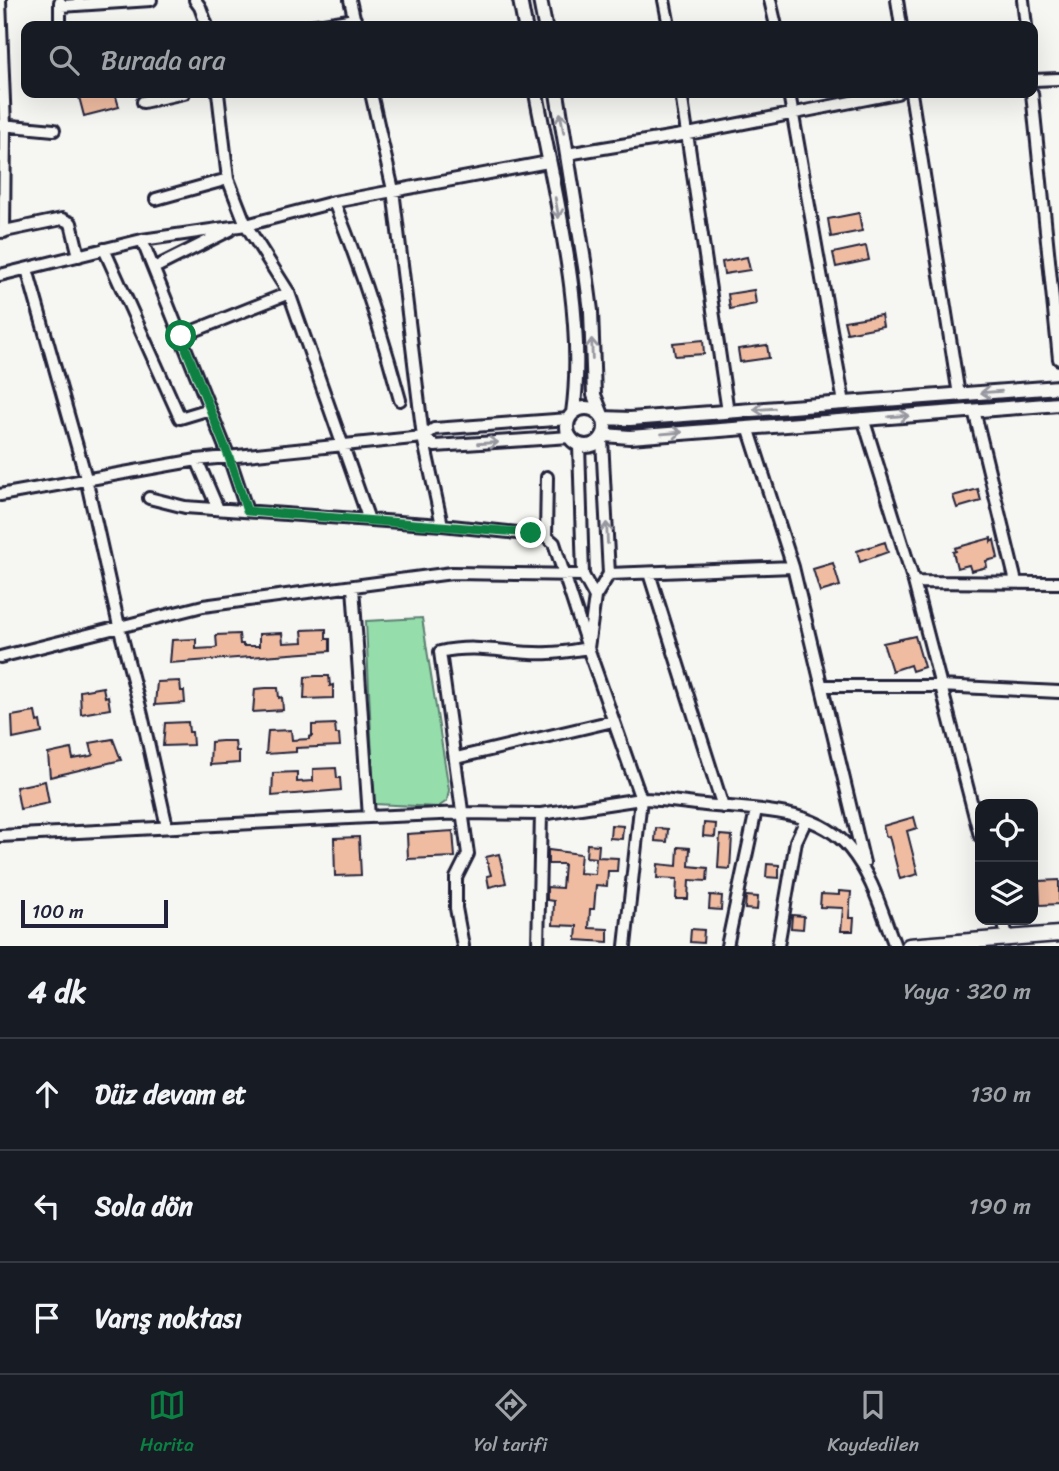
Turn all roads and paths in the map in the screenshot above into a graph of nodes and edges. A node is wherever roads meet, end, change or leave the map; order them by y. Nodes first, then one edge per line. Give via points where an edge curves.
1 (0, 0) edge
2 (151, 0) edge
3 (195, 0) edge
4 (350, 0) edge
5 (520, 0) edge
6 (540, 0) edge
7 (664, 0) edge
8 (770, 0) edge
9 (897, 0) edge
10 (1023, 0) edge
11 (61, 3) edge
12 (60, 21) edge
13 (205, 21) edge
14 (355, 21) edge
15 (524, 21) edge
16 (544, 21) edge
17 (668, 21) edge
18 (775, 21) edge
19 (900, 21) edge
20 (1025, 21) edge
21 (1059, 79) edge
22 (1038, 80) edge
23 (161, 98) edge
24 (219, 98) edge
25 (372, 98) edge
26 (537, 98) edge
27 (558, 98) edge
28 (682, 98) edge
29 (790, 98) edge
30 (871, 98) edge
31 (912, 98) edge
32 (1033, 98) edge
33 (143, 102) dead end
34 (793, 113) junction
35 (3, 126) edge
36 (54, 130) dead end
37 (688, 134) junction
38 (567, 154) junction
39 (548, 162) junction
40 (228, 179) junction
41 (393, 190) junction
42 (156, 199) dead end
43 (334, 202) junction
44 (242, 226) junction
45 (2, 232) edge
46 (142, 240) junction
47 (104, 250) junction
48 (79, 256) junction
49 (27, 268) junction
50 (154, 268) junction
51 (0, 275) edge
52 (289, 293) junction
53 (181, 336) junction
54 (1059, 359) edge
55 (1059, 387) edge
56 (958, 394) junction
57 (400, 400) dead end
58 (844, 403) junction
59 (1059, 404) edge
60 (210, 410) junction
61 (974, 410) junction
62 (728, 412) junction
63 (571, 416) junction
64 (602, 417) junction
65 (863, 418) junction
66 (748, 427) junction
67 (423, 437) junction
68 (603, 437) junction
69 (575, 441) junction
70 (343, 445) junction
71 (229, 457) junction
72 (197, 460) junction
73 (547, 477) dead end
74 (86, 478) junction
75 (0, 495) edge
76 (149, 498) dead end
77 (218, 509) junction
78 (247, 511) junction
79 (369, 520) junction
80 (442, 526) junction
81 (546, 536) junction
82 (793, 567) junction
83 (649, 573) junction
84 (609, 574) junction
85 (564, 575) junction
86 (583, 575) junction
87 (914, 582) junction
88 (1016, 582) junction
89 (1059, 583) edge
90 (353, 586) junction
91 (595, 597) junction
92 (119, 626) junction
93 (588, 648) junction
94 (0, 657) edge
95 (822, 686) junction
96 (940, 686) junction
97 (1059, 692) edge
98 (613, 721) junction
99 (456, 758) junction
100 (641, 799) junction
101 (723, 807) junction
102 (756, 810) junction
103 (464, 813) junction
104 (541, 814) junction
105 (369, 817) junction
106 (975, 817) edge
107 (806, 820) junction
108 (167, 827) junction
109 (0, 836) edge
110 (865, 869) junction
111 (1004, 925) edge
112 (1059, 934) edge
113 (1008, 940) junction
114 (463, 946) edge
115 (538, 946) edge
116 (625, 946) edge
117 (727, 946) edge
118 (778, 946) edge
119 (895, 946) edge
120 (909, 946) edge

1 - 35 street
2 - 11 street
3 - 13 street
4 - 14 street
5 - 15 street
6 - 16 street
7 - 17 street
8 - 18 street
9 - 19 street
10 - 20 street
11 - 12 street
21 - 22 street
23 - 33 street
24 - 40 street
25 - 41 street
26 - 39 street
38 -> 27 street
28 - 37 street
29 - 34 street
30 - 34 street
31 - 56 street
32 - 54 street
34 - 37 street
34 - 58 street
35 - 36 street
35 - 45 street
37 - 38 street
37 - 62 street
64 -> 38 street via 594,395 591,311
39 - 41 street
39 -> 63 street via 572,289
40 - 42 street
40 - 44 street
41 - 43 street
41 - 67 street
43 - 44 street
43 - 57 street via 387,349
44 - 46 street
44 - 50 street
44 - 52 street
45 - 48 street via 62,219 71,223
46 - 47 street
46 - 50 street
47 - 48 street
47 - 60 street via 180,418
48 - 49 street
49 - 51 street
49 - 74 street
50 - 53 street
52 - 53 street
52 - 70 street
53 - 60 street
55 -> 56 street
56 - 58 street
58 -> 62 street
59 - 61 street
60 - 71 street
65 -> 61 street
61 - 88 street
62 - 64 street
63 - 64 street via 584,408
63 - 67 street via 434,429
63 - 69 street via 567,431
64 - 68 street
65 - 66 street
65 - 87 street
68 -> 66 street
66 - 82 street
67 -> 69 street via 435,446
67 - 70 street
67 - 80 street
68 - 69 street via 592,446
84 -> 68 street
69 - 86 street
70 - 71 street
70 - 79 street
71 - 72 street
71 - 78 street
72 - 74 street
72 - 77 street
73 - 81 street
74 - 75 street
74 - 92 street
76 - 77 street
77 - 78 street
78 - 79 street
79 - 80 street
80 - 81 street
81 - 85 street via 554,543
82 - 83 street
82 - 95 street
83 - 84 street
83 - 101 street
84 - 91 street
85 - 86 street
85 - 90 street via 452,573
85 - 93 street
86 - 91 street
87 - 88 street
87 - 96 street
88 - 89 street
90 - 92 street via 203,606
90 - 105 street
91 - 93 street
92 - 94 street
92 - 108 street
93 - 98 street
93 - 99 street via 549,653 496,648 440,652
95 - 96 street
95 - 110 street
96 - 97 street
96 - 106 street
98 - 99 street
98 - 100 street
99 - 103 street
100 - 101 street
100 - 104 street
100 - 116 street
101 - 102 street
102 - 107 street
102 - 117 street
103 - 104 street
103 - 105 street
103 - 114 street via 468,854 456,878
104 - 115 street
105 - 108 street
107 - 110 street via 848,846
107 - 118 street via 796,841
108 - 109 street
110 - 119 street
111 - 113 street
112 - 113 main road
113 - 120 main road

